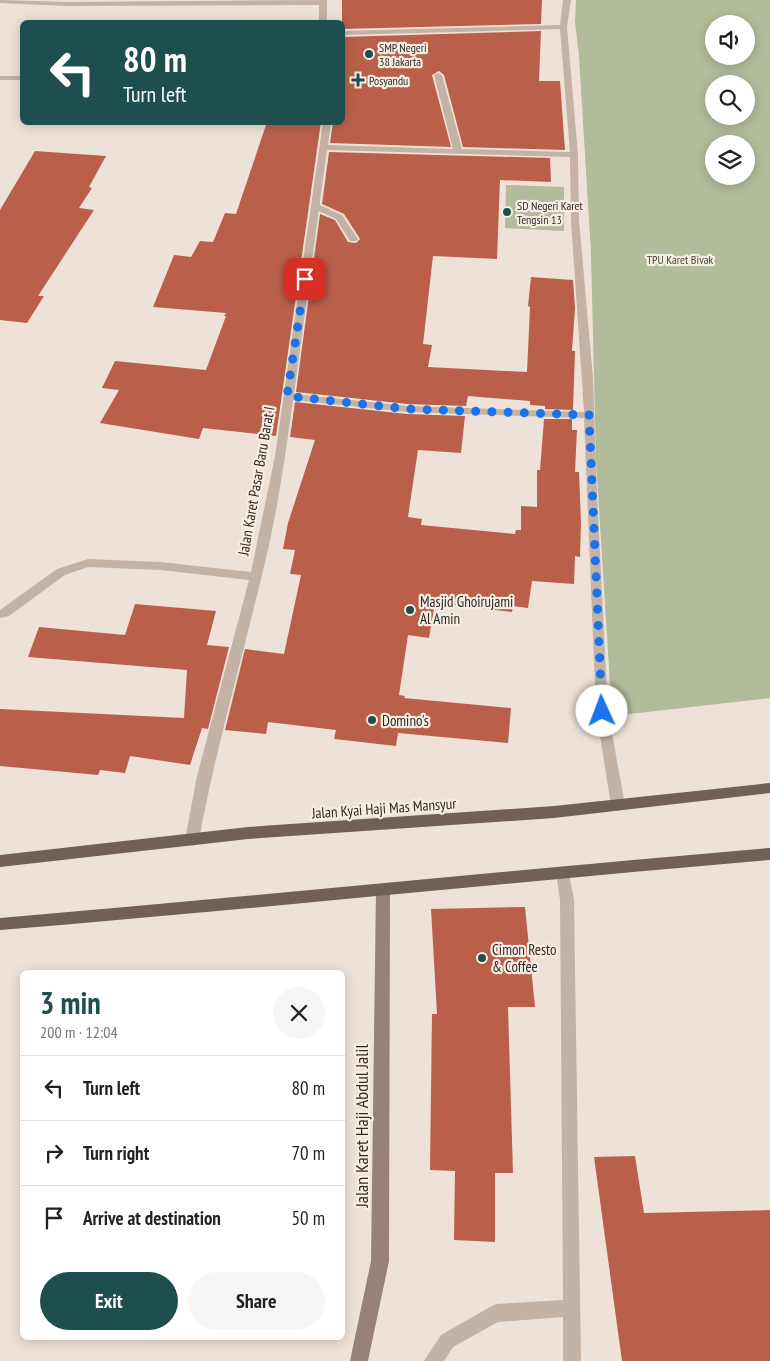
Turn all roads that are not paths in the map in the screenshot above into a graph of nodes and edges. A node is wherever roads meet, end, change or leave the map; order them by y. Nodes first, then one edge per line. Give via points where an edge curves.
1 (567, 0) edge
2 (0, 1) edge
3 (68, 2) edge
4 (323, 2) edge
5 (323, 20) edge
6 (563, 27) junction
7 (345, 33) edge
8 (438, 75) dead end
9 (0, 78) edge
10 (20, 78) edge
11 (327, 125) edge
12 (325, 147) junction
13 (458, 150) junction
14 (574, 155) junction
15 (316, 206) junction
16 (354, 239) dead end
17 (287, 396) junction
18 (589, 415) junction
19 (256, 577) junction
20 (0, 614) edge
21 (770, 788) edge
22 (618, 806) junction
23 (192, 840) junction
24 (770, 854) edge
25 (0, 861) edge
26 (563, 872) junction
27 (383, 890) junction
28 (0, 924) edge
29 (571, 1308) junction
30 (359, 1361) edge
31 (433, 1361) edge
32 (572, 1361) edge

1 - 6 street
2 - 3 street
3 - 4 street
4 - 5 street
6 - 7 street
6 - 14 street
8 - 13 street
9 - 10 street
11 - 12 street, Jalan Karet Pasar Baru Barat I
12 - 13 street
12 - 15 street, Jalan Karet Pasar Baru Barat I
13 - 14 street
14 - 18 street via 575,220
15 - 16 street via 339,217
15 - 17 street, Jalan Karet Pasar Baru Barat I
17 - 18 street via 408,409
17 - 19 street, Jalan Karet Pasar Baru Barat I via 280,456
18 - 22 street via 602,711
19 - 20 street via 160,566 88,563 61,572
19 - 23 street, Jalan Karet Pasar Baru Barat I via 204,776
21 - 22 main road, Jalan Kyai Haji Mas Mansyur
22 - 23 main road, Jalan Kyai Haji Mas Mansyur
23 - 25 main road, Jalan Kyai Haji Mas Mansyur
24 - 26 main road
26 - 27 main road
26 - 29 street via 567,900
27 - 28 main road
27 - 30 street, Jalan Karet Haji Abdul Jalil via 380,1261
29 - 31 street via 496,1313 447,1341
29 - 32 street

